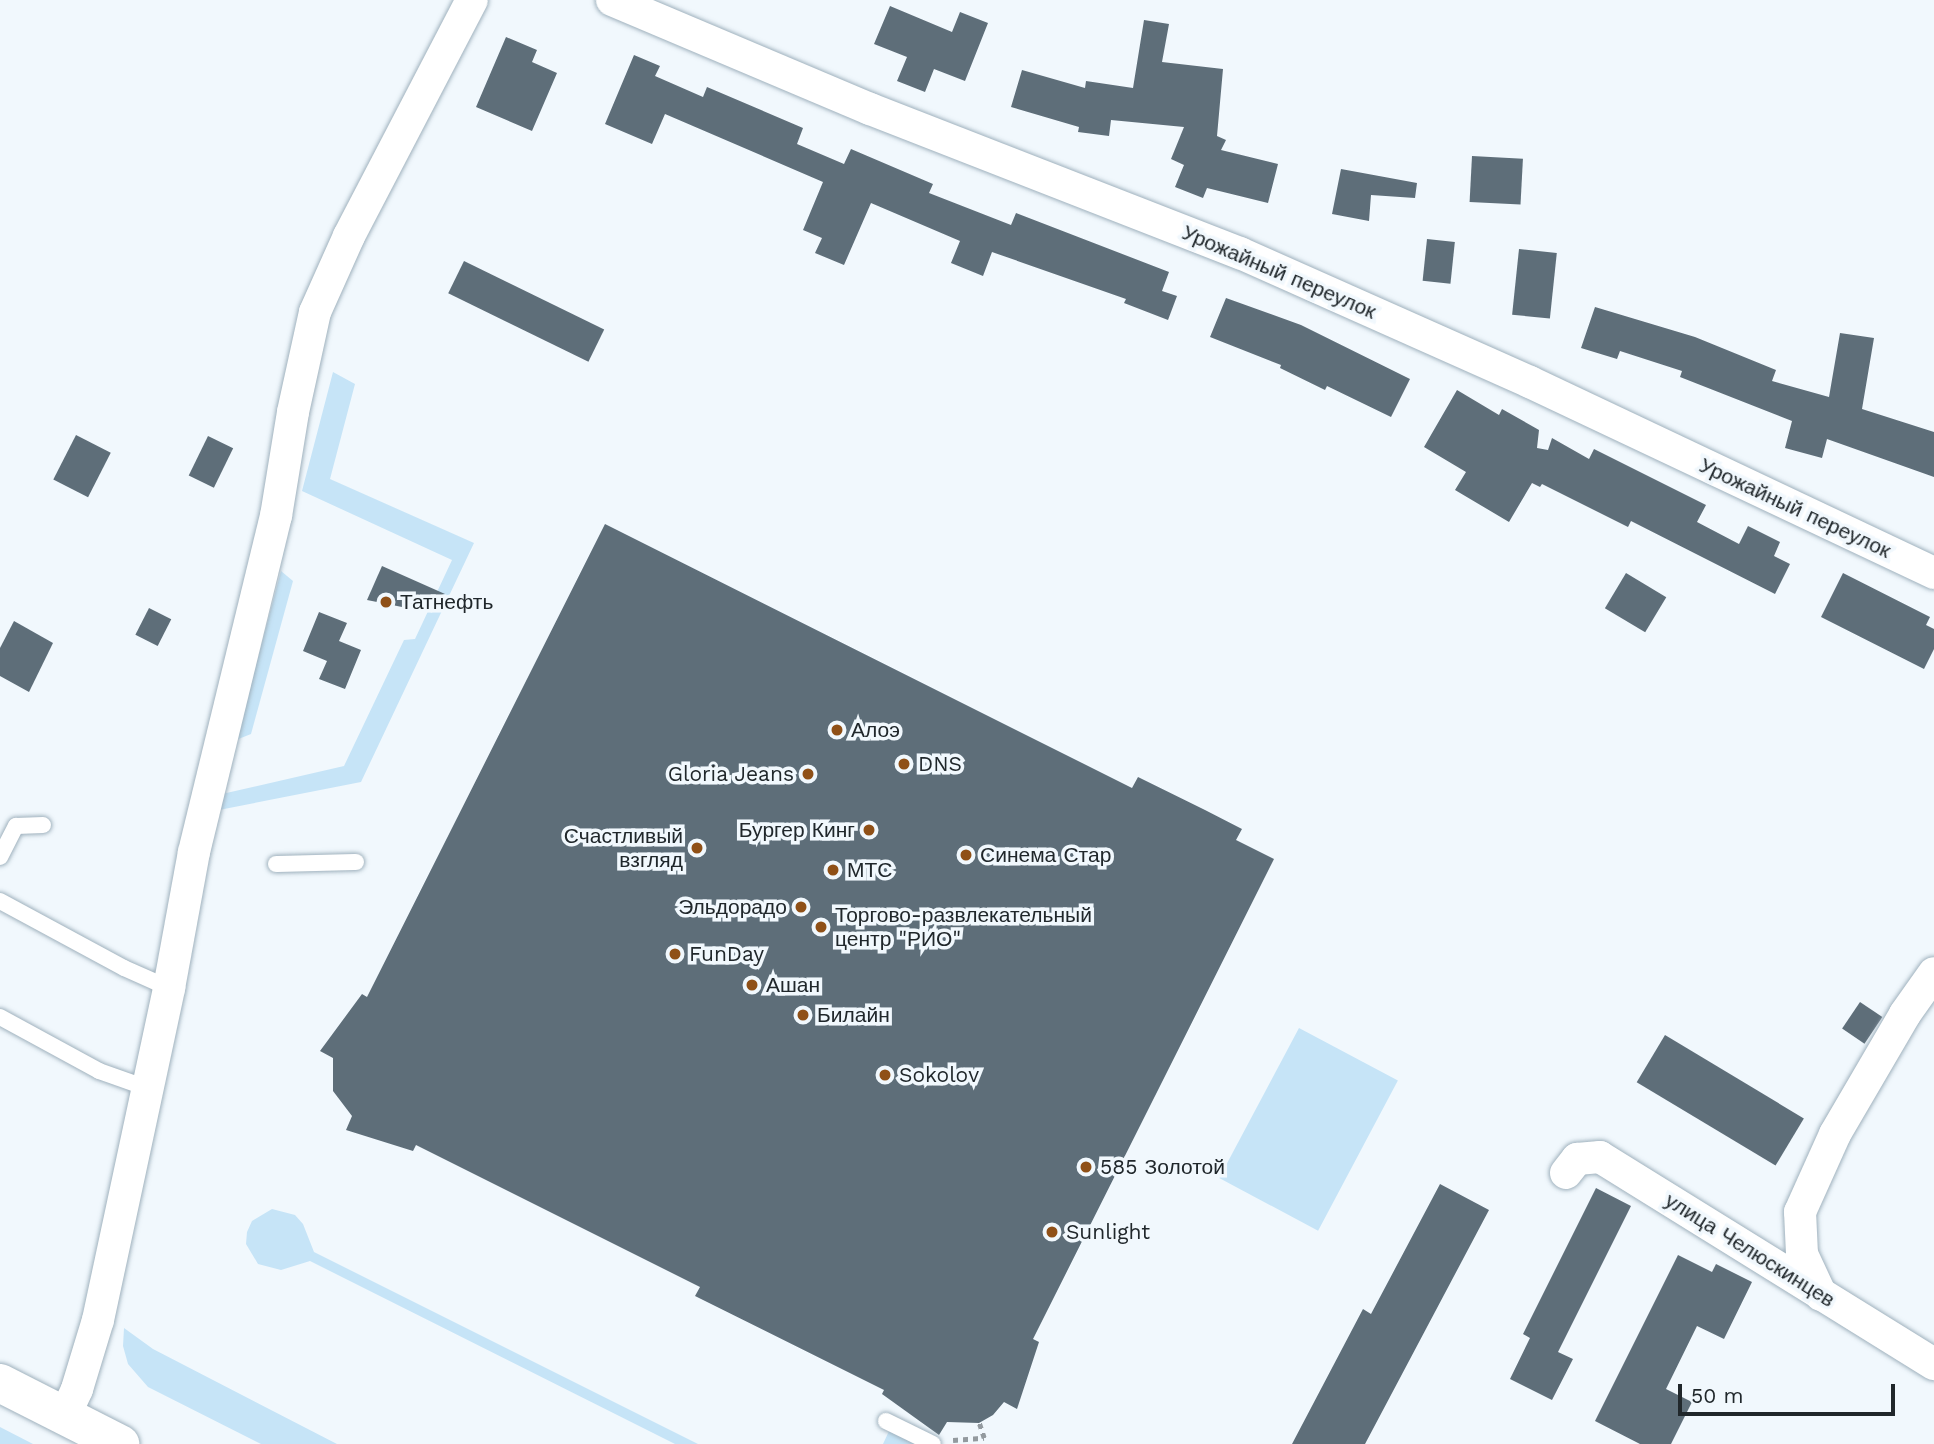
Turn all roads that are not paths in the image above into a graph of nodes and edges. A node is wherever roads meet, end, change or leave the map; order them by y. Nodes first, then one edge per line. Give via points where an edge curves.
1 (472, 0) edge
2 (612, 0) edge
3 (1934, 573) edge
4 (43, 825) dead end
5 (0, 857) edge
6 (356, 862) dead end
7 (276, 864) dead end
8 (0, 901) edge
9 (1934, 973) edge
10 (169, 988) junction
11 (0, 1017) edge
12 (147, 1088) junction
13 (1566, 1173) dead end
14 (1821, 1294) junction
15 (1934, 1364) edge
16 (0, 1383) edge
17 (65, 1415) junction
18 (886, 1421) dead end
19 (120, 1444) edge
20 (933, 1444) edge

1 - 10 street via 349,236 315,312 276,516 194,852
2 - 3 street, Урожайный переулок via 870,109 1240,253 1530,382
4 - 5 lane via 16,826
6 - 7 lane
8 - 10 lane
9 - 14 street via 1835,1135 1800,1212 1802,1254
10 - 12 street
11 - 12 lane via 99,1071
12 - 17 street via 97,1320
13 - 14 street, улица Челюскинцев via 1577,1159 1601,1157
14 - 15 street, улица Челюскинцев
16 - 17 main road
17 - 19 main road
18 - 20 lane

